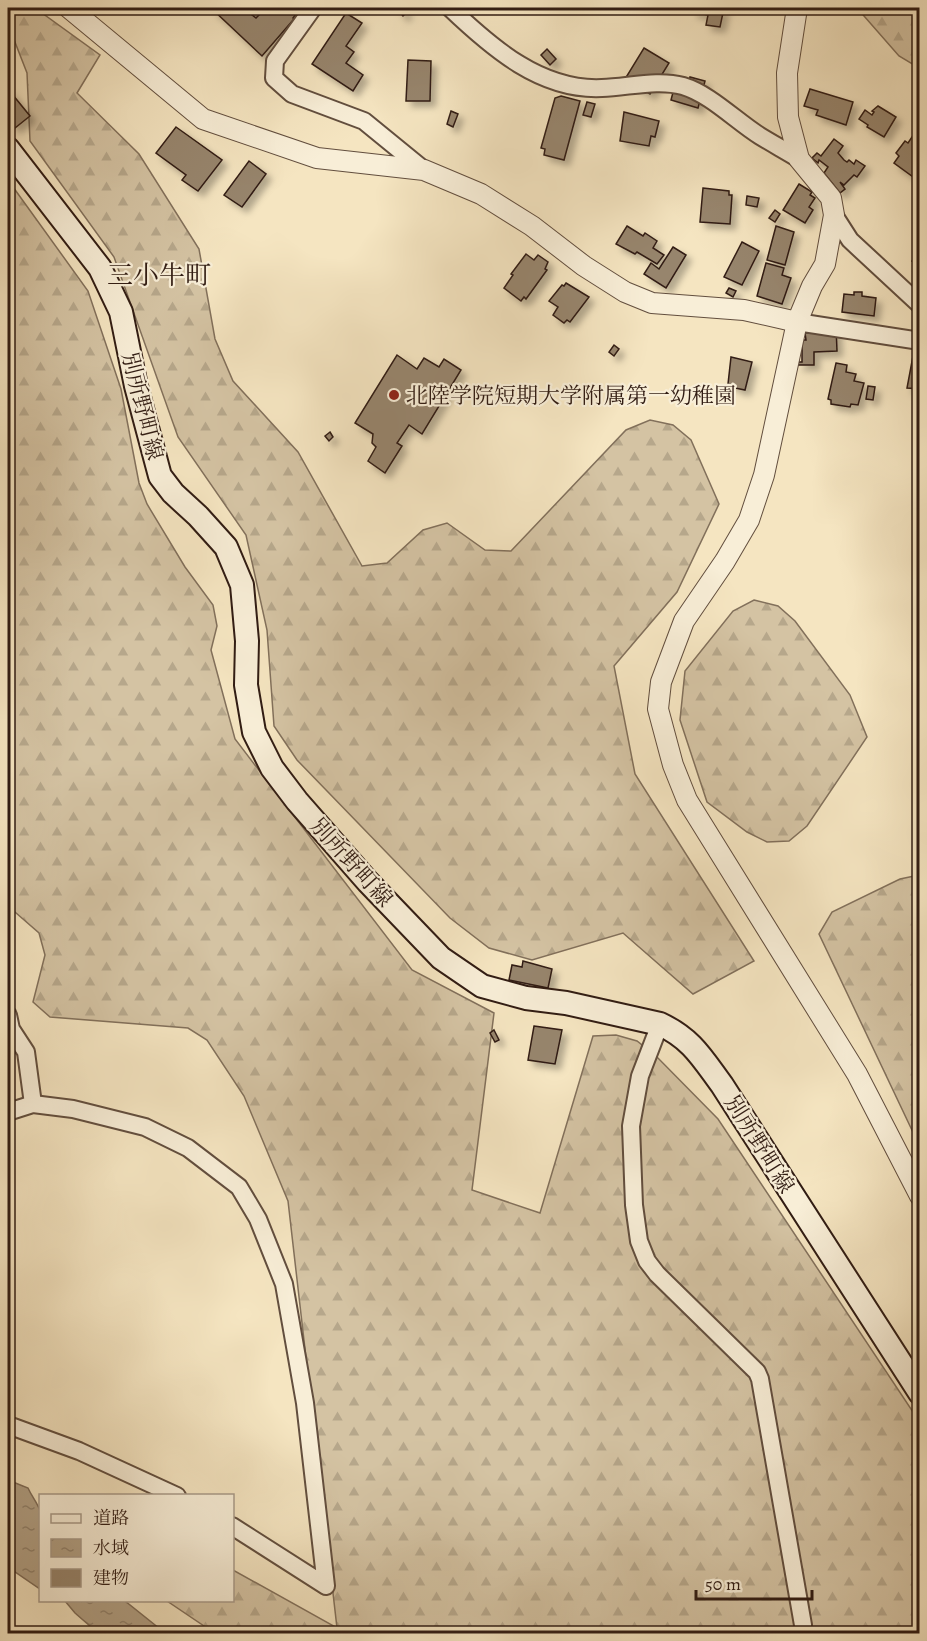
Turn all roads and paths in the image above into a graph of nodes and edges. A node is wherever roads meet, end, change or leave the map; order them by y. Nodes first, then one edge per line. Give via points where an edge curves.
1 (69, 8) edge
2 (313, 8) edge
3 (450, 8) edge
4 (797, 8) edge
5 (8, 149) edge
6 (799, 159) junction
7 (424, 170) junction
8 (834, 215) junction
9 (920, 305) edge
10 (797, 322) junction
11 (920, 341) edge
12 (8, 1015) edge
13 (660, 1024) junction
14 (33, 1104) junction
15 (8, 1112) edge
16 (920, 1196) edge
17 (920, 1393) edge
18 (8, 1425) edge
19 (173, 1494) edge
20 (234, 1527) edge
21 (803, 1625) dead end

1 - 7 street via 203,119 317,158
2 - 7 street via 275,62 273,78 292,94 364,121
3 - 6 street via 525,69 560,84 585,89 661,82 685,87
4 - 6 street via 787,73 788,117
5 - 13 main road, 別所野町線 via 99,268 121,312 160,476 230,556 242,585 248,641 246,685 254,732 272,768 368,882 441,958 482,986
6 - 8 street via 831,198
7 - 10 street via 481,194 634,296 652,303 744,310
8 - 9 street via 850,240
8 - 10 street via 825,264
10 - 11 street
10 - 16 street via 765,475 749,520 684,621 661,682 658,710 687,800 857,1074
12 - 14 street via 10,1029 26,1052
13 - 17 main road, 別所野町線 via 691,1043 722,1085
13 - 21 street via 640,1076 631,1126 639,1241 657,1274 760,1379
14 - 15 street
14 - 20 street via 73,1109 145,1127 188,1148 239,1187 258,1219 284,1284 305,1403 326,1586
18 - 19 street via 79,1451

